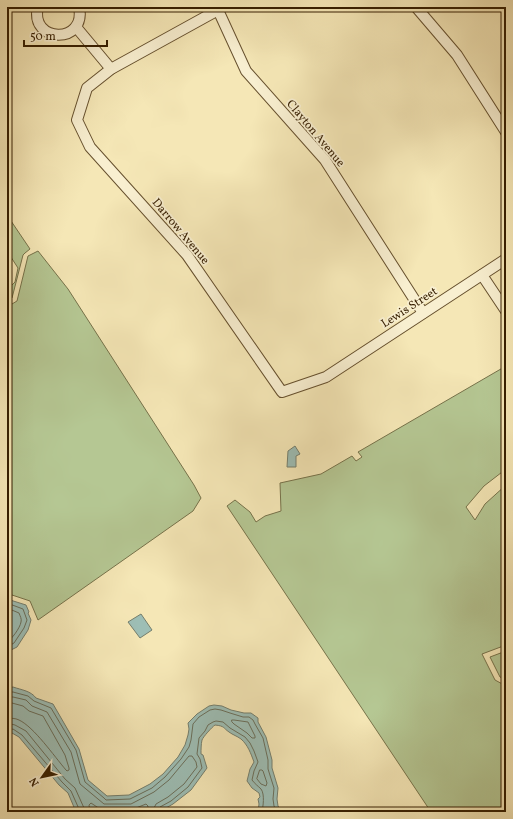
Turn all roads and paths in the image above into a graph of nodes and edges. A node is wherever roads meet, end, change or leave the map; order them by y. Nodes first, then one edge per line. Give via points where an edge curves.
1 (38, 7) edge
2 (79, 7) edge
3 (416, 7) edge
4 (219, 9) edge
5 (76, 27) junction
6 (111, 68) junction
7 (506, 132) edge
8 (506, 260) edge
9 (482, 275) junction
10 (506, 311) edge
11 (423, 313) junction
12 (326, 377) joint

1 - 5 street via 37,19 51,34 64,35
2 - 5 street via 81,13
3 - 7 street via 457,55
4 - 6 street
4 - 11 street, Clayton Avenue via 246,71 325,160
5 - 6 street
6 - 12 street, Darrow Avenue via 86,88 77,120 90,147 187,254 280,397
8 - 9 street, Lewis Street
9 - 10 street
9 - 11 street, Lewis Street
11 - 12 street, Lewis Street

